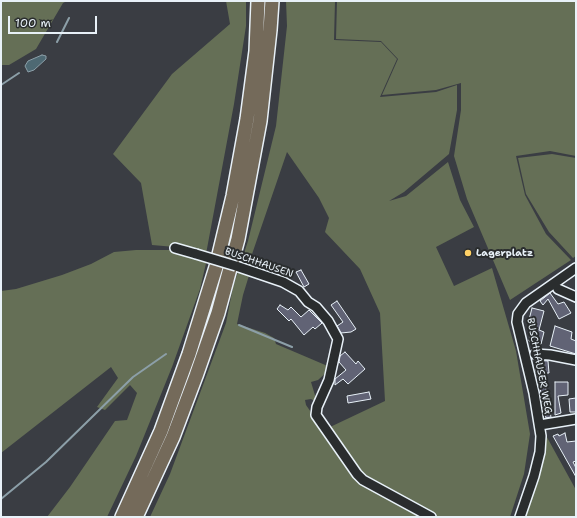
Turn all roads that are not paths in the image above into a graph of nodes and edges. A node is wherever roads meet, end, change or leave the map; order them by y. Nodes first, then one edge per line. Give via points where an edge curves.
1 (258, 1) edge
2 (272, 1) edge
3 (175, 248) dead end
4 (576, 268) edge
5 (558, 289) dead end
6 (576, 297) edge
7 (535, 354) dead end
8 (576, 360) edge
9 (576, 419) edge
10 (540, 426) junction
11 (122, 517) edge
12 (136, 517) edge
13 (431, 517) edge
14 (520, 517) edge

1 - 11 highway via 256,51 247,119 233,196 216,266 189,354 161,431
2 - 12 highway via 260,121 238,239 218,313 196,376 173,437
3 - 13 street, BUSCHHAUSEN, bridge via 283,282 299,291 316,307 338,339 329,380 316,414 363,480
4 - 10 street, BUSCHHAUSER WEG via 526,303 518,314 517,322
5 - 6 street
7 - 8 street, BUSCHHAUSER WEG via 550,354
9 - 10 street, BUSCHHAUSER WEG
10 - 14 street, BUSCHHAUSER WEG via 540,452

